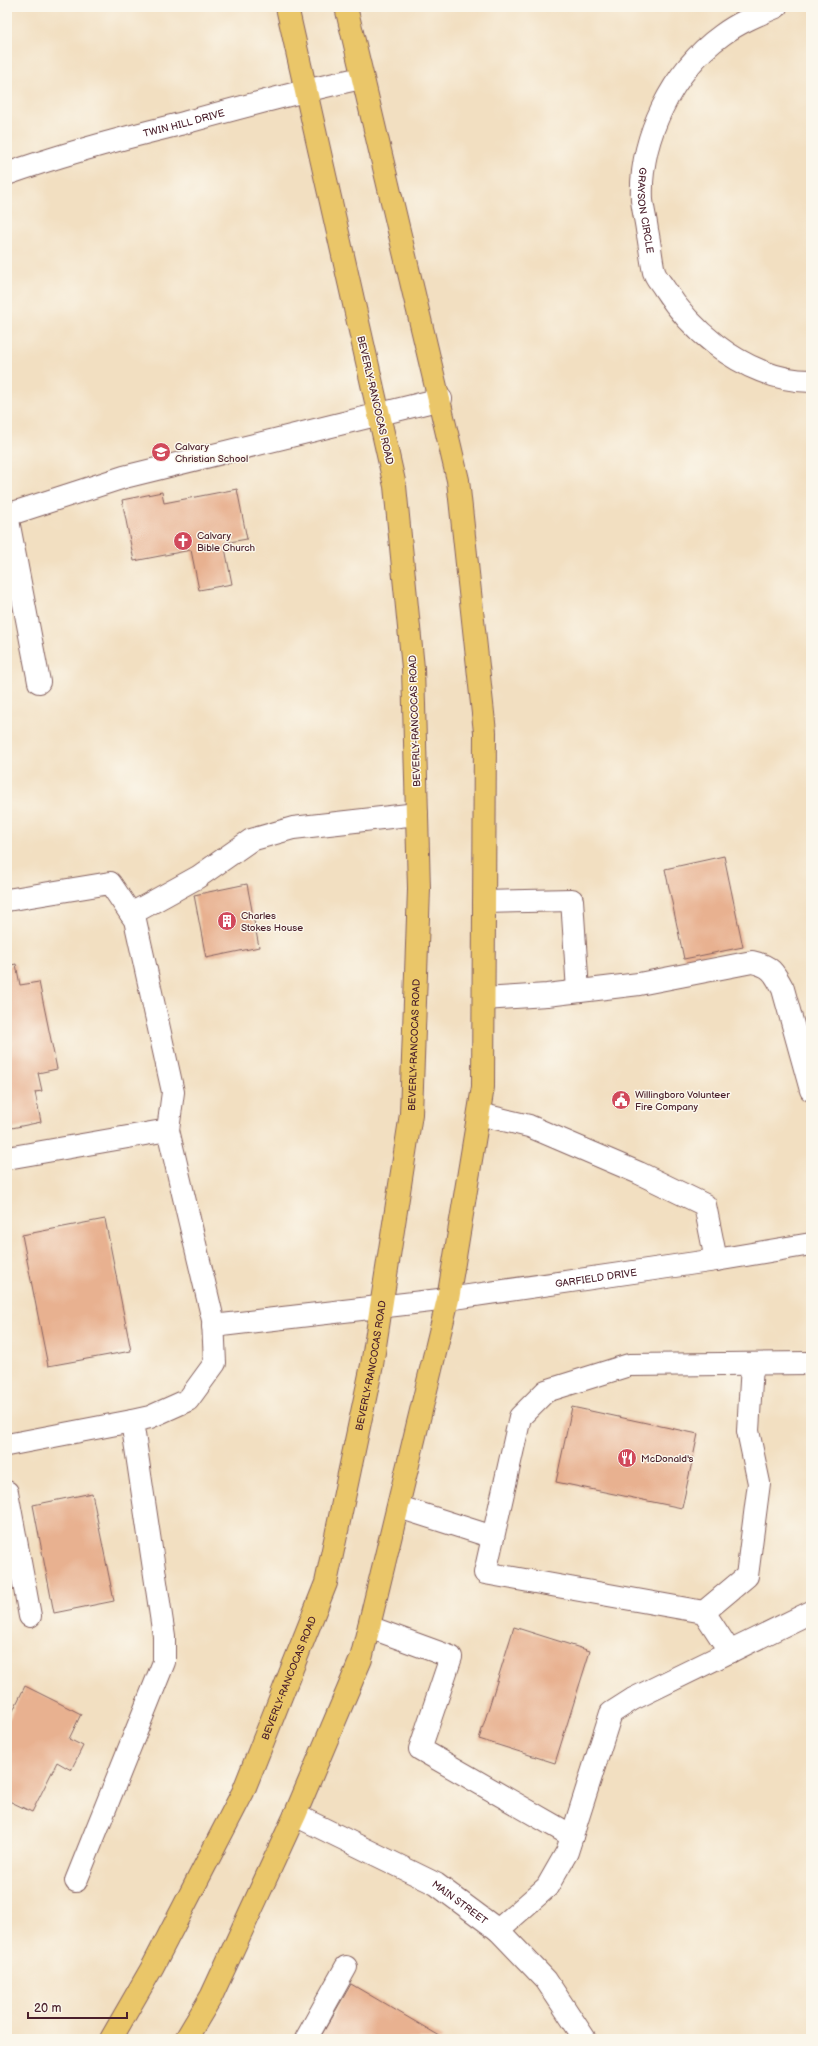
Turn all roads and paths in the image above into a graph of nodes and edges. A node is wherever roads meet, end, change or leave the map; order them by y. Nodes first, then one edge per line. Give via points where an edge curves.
1 (288, 7) edge
2 (346, 7) edge
3 (776, 7) edge
4 (362, 78) junction
5 (306, 89) junction
6 (7, 174) edge
7 (811, 381) edge
8 (441, 399) junction
9 (379, 413) junction
10 (39, 682) dead end
11 (417, 814) junction
12 (7, 900) edge
13 (484, 902) junction
14 (131, 914) junction
15 (578, 991) junction
16 (484, 999) junction
17 (811, 1090) edge
18 (479, 1114) junction
19 (168, 1130) junction
20 (7, 1158) edge
21 (811, 1244) edge
22 (716, 1260) junction
23 (448, 1299) junction
24 (381, 1307) junction
25 (214, 1326) junction
26 (811, 1363) edge
27 (742, 1365) junction
28 (132, 1421) junction
29 (7, 1445) edge
30 (7, 1492) edge
31 (399, 1507) junction
32 (493, 1537) junction
33 (704, 1612) junction
34 (811, 1612) edge
35 (30, 1616) dead end
36 (369, 1627) junction
37 (730, 1652) junction
38 (295, 1815) junction
39 (572, 1836) junction
40 (76, 1881) dead end
41 (498, 1930) junction
42 (346, 1967) dead end
43 (111, 2039) edge
44 (186, 2039) edge
45 (306, 2039) edge
46 (585, 2039) edge

1 - 5 main road, BEVERLY-RANCOCAS ROAD
2 - 4 main road
3 - 7 street, GRAYSON CIRCLE via 754,16 722,35 693,61 670,91 653,126 645,163 642,200 654,274 698,332 727,354 759,370 793,381
4 - 5 street, TWIN HILL DRIVE
4 - 8 main road
5 - 6 street, TWIN HILL DRIVE via 54,158
5 - 9 main road, BEVERLY-RANCOCAS ROAD
8 - 9 street
8 - 13 main road via 458,480 485,732
9 - 10 street via 124,477 7,515
9 - 11 main road, BEVERLY-RANCOCAS ROAD via 394,486 413,668
11 - 14 street via 293,828 251,840 198,877
11 - 24 main road, BEVERLY-RANCOCAS ROAD via 419,889 412,1114
12 - 14 street via 110,883
13 - 15 street via 572,900
13 - 16 main road
14 - 19 street via 135,920 173,1092
15 - 16 street
15 - 17 street via 639,984 752,962 765,964 783,989
16 - 18 main road via 484,1087
18 - 22 street via 529,1126 639,1173 705,1205
18 - 23 main road
19 - 20 street
19 - 25 street
21 - 22 street, GARFIELD DRIVE
22 - 23 street, GARFIELD DRIVE
23 - 24 street, GARFIELD DRIVE
23 - 31 main road
24 - 25 street, GARFIELD DRIVE
24 - 43 main road, BEVERLY-RANCOCAS ROAD via 372,1366 326,1583 243,1792
25 - 28 street via 215,1363 188,1400 150,1417
26 - 27 street
27 - 32 street via 629,1365 546,1391 520,1417
27 - 33 street via 748,1430 759,1483 747,1576
28 - 29 street
28 - 40 street via 164,1636 164,1662
30 - 35 street
31 - 32 street
31 - 36 main road
32 - 33 street via 485,1573
33 - 37 street
34 - 37 street
36 - 38 main road via 360,1659
36 - 39 street via 451,1657 420,1749
37 - 39 street via 633,1699 612,1713
38 - 41 street, MAIN STREET via 436,1884
38 - 44 main road via 211,1996
39 - 41 street via 567,1852 547,1887
41 - 46 street, MAIN STREET via 546,1980
42 - 45 street

